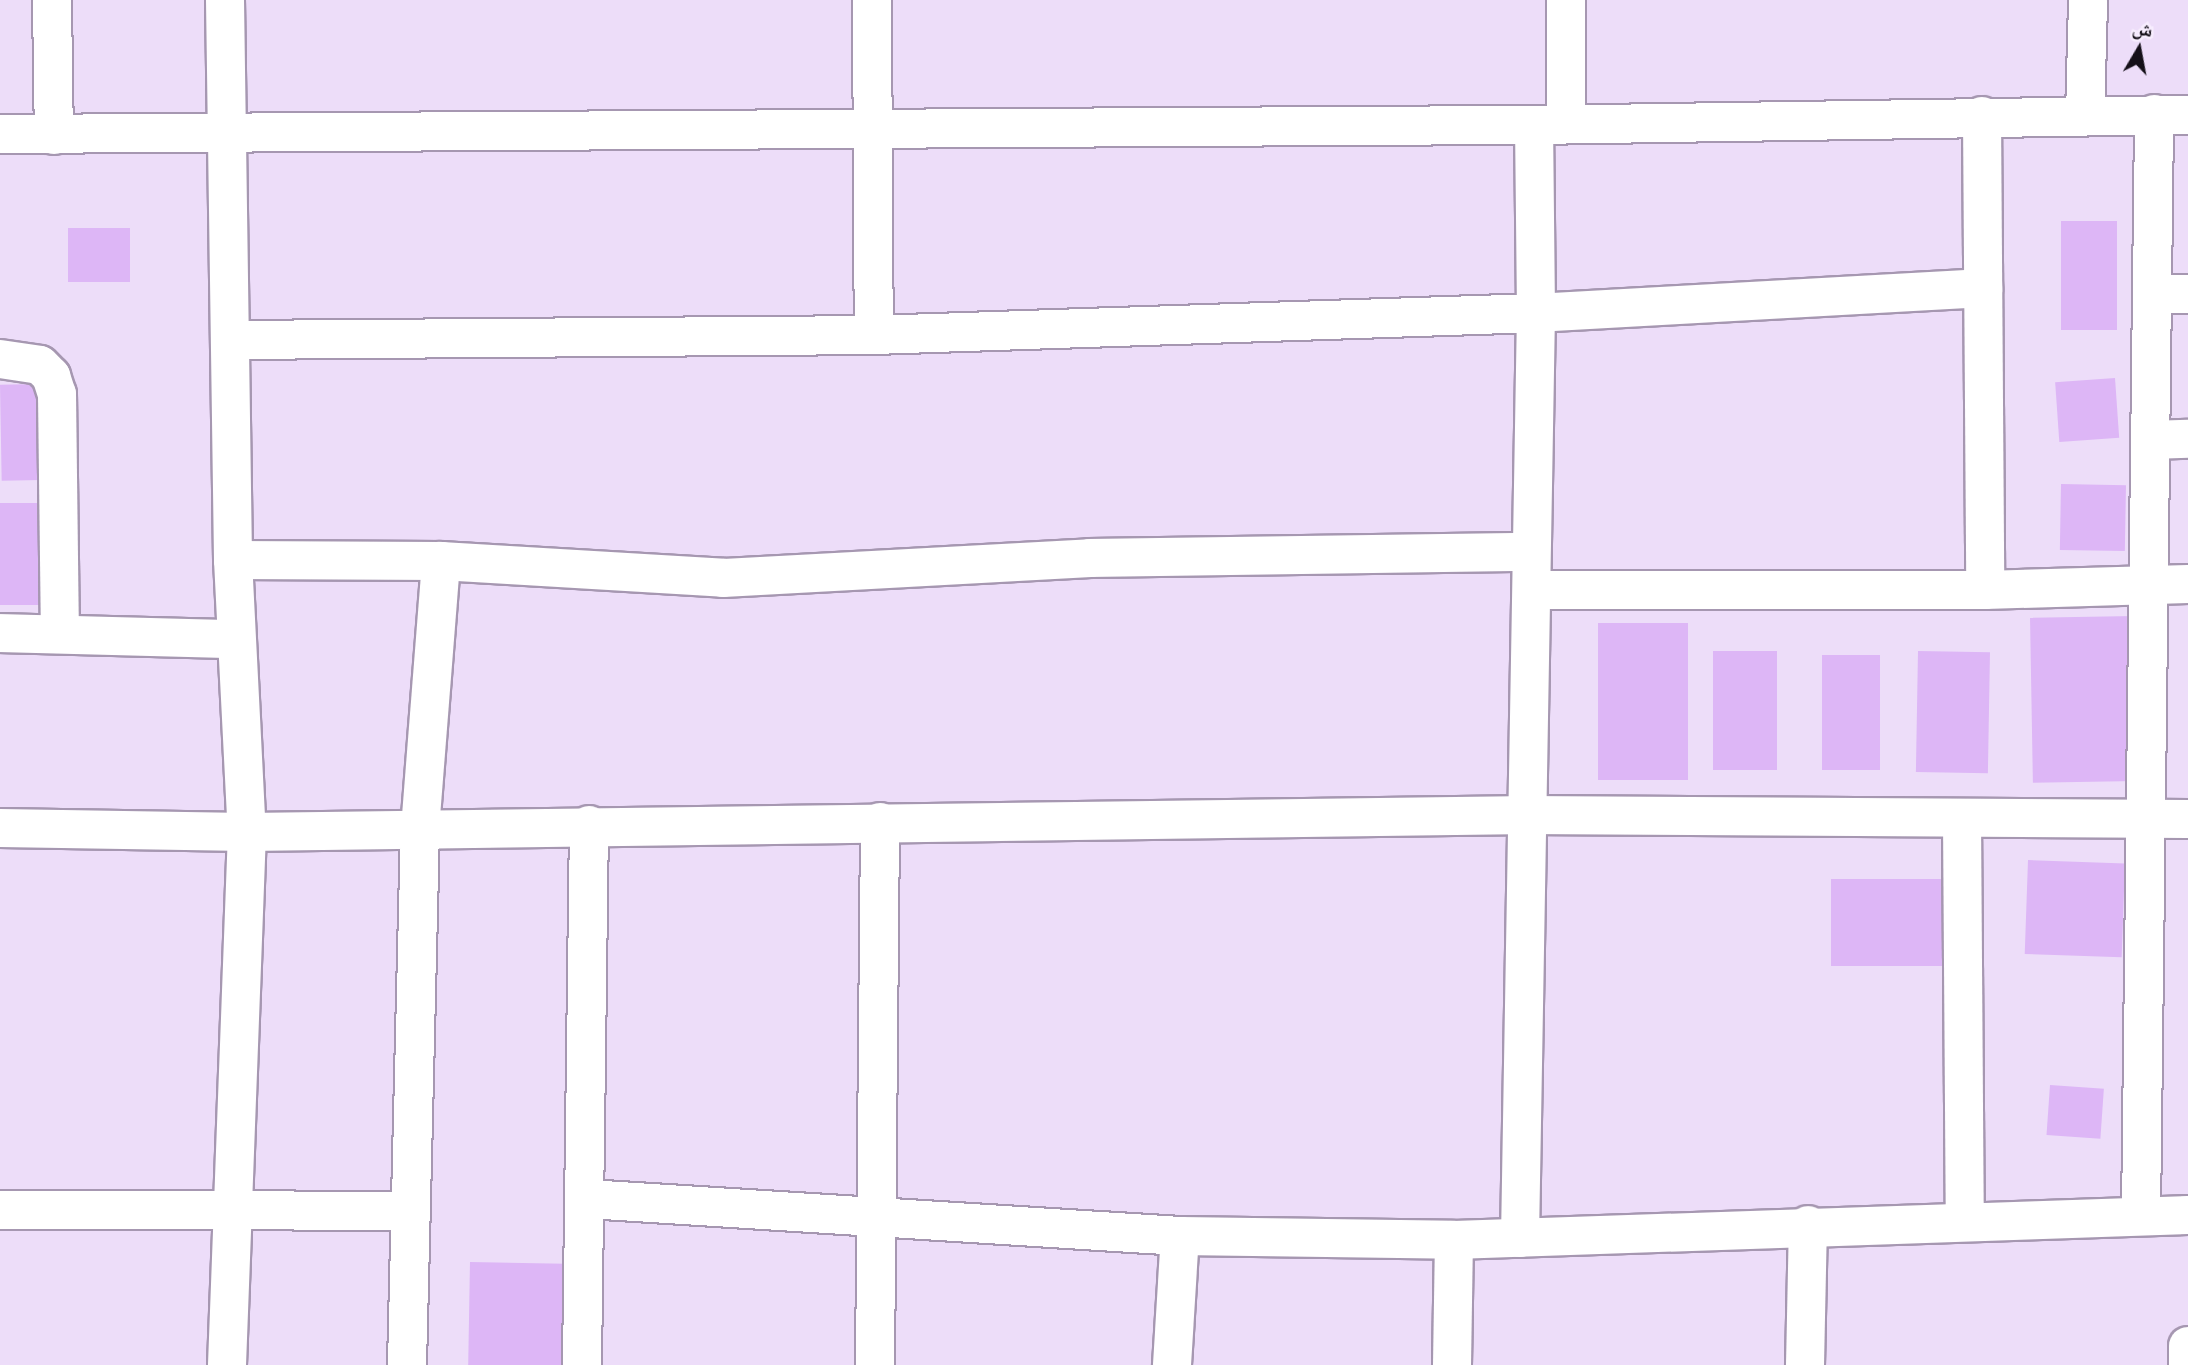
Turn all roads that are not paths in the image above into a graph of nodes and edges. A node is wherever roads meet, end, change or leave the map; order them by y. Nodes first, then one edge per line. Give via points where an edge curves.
1 (52, 0) edge
2 (225, 0) edge
3 (872, 0) edge
4 (1566, 0) edge
5 (2088, 0) edge
6 (2171, 115) edge
7 (1982, 116) junction
8 (2085, 116) junction
9 (1550, 124) junction
10 (871, 127) junction
11 (226, 131) junction
12 (0, 134) edge
13 (54, 135) junction
14 (1983, 288) junction
15 (2171, 294) edge
16 (1536, 313) junction
17 (874, 335) junction
18 (230, 340) junction
19 (0, 359) edge
20 (2188, 439) edge
21 (2150, 440) junction
22 (1531, 552) junction
23 (233, 560) junction
24 (441, 561) junction
25 (2188, 584) edge
26 (2146, 585) junction
27 (1532, 590) junction
28 (1985, 590) junction
29 (0, 633) edge
30 (60, 634) junction
31 (236, 639) junction
32 (1524, 816) junction
33 (1962, 819) junction
34 (2144, 819) junction
35 (2188, 819) edge
36 (880, 821) junction
37 (589, 825) junction
38 (0, 828) edge
39 (421, 829) junction
40 (247, 832) junction
41 (587, 1199) junction
42 (235, 1208) junction
43 (0, 1210) edge
44 (409, 1211) junction
45 (2141, 1216) junction
46 (2188, 1216) edge
47 (878, 1218) junction
48 (1965, 1221) junction
49 (1808, 1225) junction
50 (1180, 1236) junction
51 (1520, 1238) junction
52 (1454, 1240) junction
53 (2188, 1346) edge
54 (227, 1365) edge
55 (407, 1365) edge
56 (582, 1365) edge
57 (875, 1365) edge
58 (1172, 1365) edge
59 (1452, 1365) edge
60 (1805, 1365) edge
61 (2188, 1365) edge

1 - 13 street
2 - 11 street
3 - 10 street
4 - 9 street
5 - 8 street
6 - 8 street
6 - 15 street
7 - 8 street
7 - 9 street
7 - 14 street
9 - 10 street
9 - 16 street
10 - 11 street
10 - 17 street
11 - 13 street
11 - 18 street
12 - 13 street
14 - 16 street
14 - 28 street
15 - 21 street
16 - 17 street
16 - 22 street
17 - 18 street
18 - 23 street
19 - 30 street via 40,365 51,376 57,394
20 - 21 street
21 - 26 street
22 - 24 street via 1090,558 723,578
22 - 27 street
23 - 24 street
23 - 31 street
24 - 39 street
25 - 26 street
26 - 28 street
26 - 34 street
27 - 28 street
27 - 32 street
29 - 30 street
30 - 31 street
31 - 40 street
32 - 33 street
32 - 36 street
32 - 51 street
33 - 34 street
33 - 48 street
34 - 35 street
34 - 45 street
36 - 37 street
36 - 47 street
37 - 39 street
37 - 41 street
38 - 40 street
39 - 40 street
39 - 44 street
40 - 42 street
41 - 47 street
41 - 56 street
42 - 43 street
42 - 44 street
42 - 54 street
44 - 55 street
45 - 46 street
45 - 48 street
47 - 50 street
47 - 57 street
48 - 49 street
49 - 51 street
49 - 60 street
50 - 52 street
50 - 58 street
51 - 52 street
52 - 59 street
53 - 61 street

